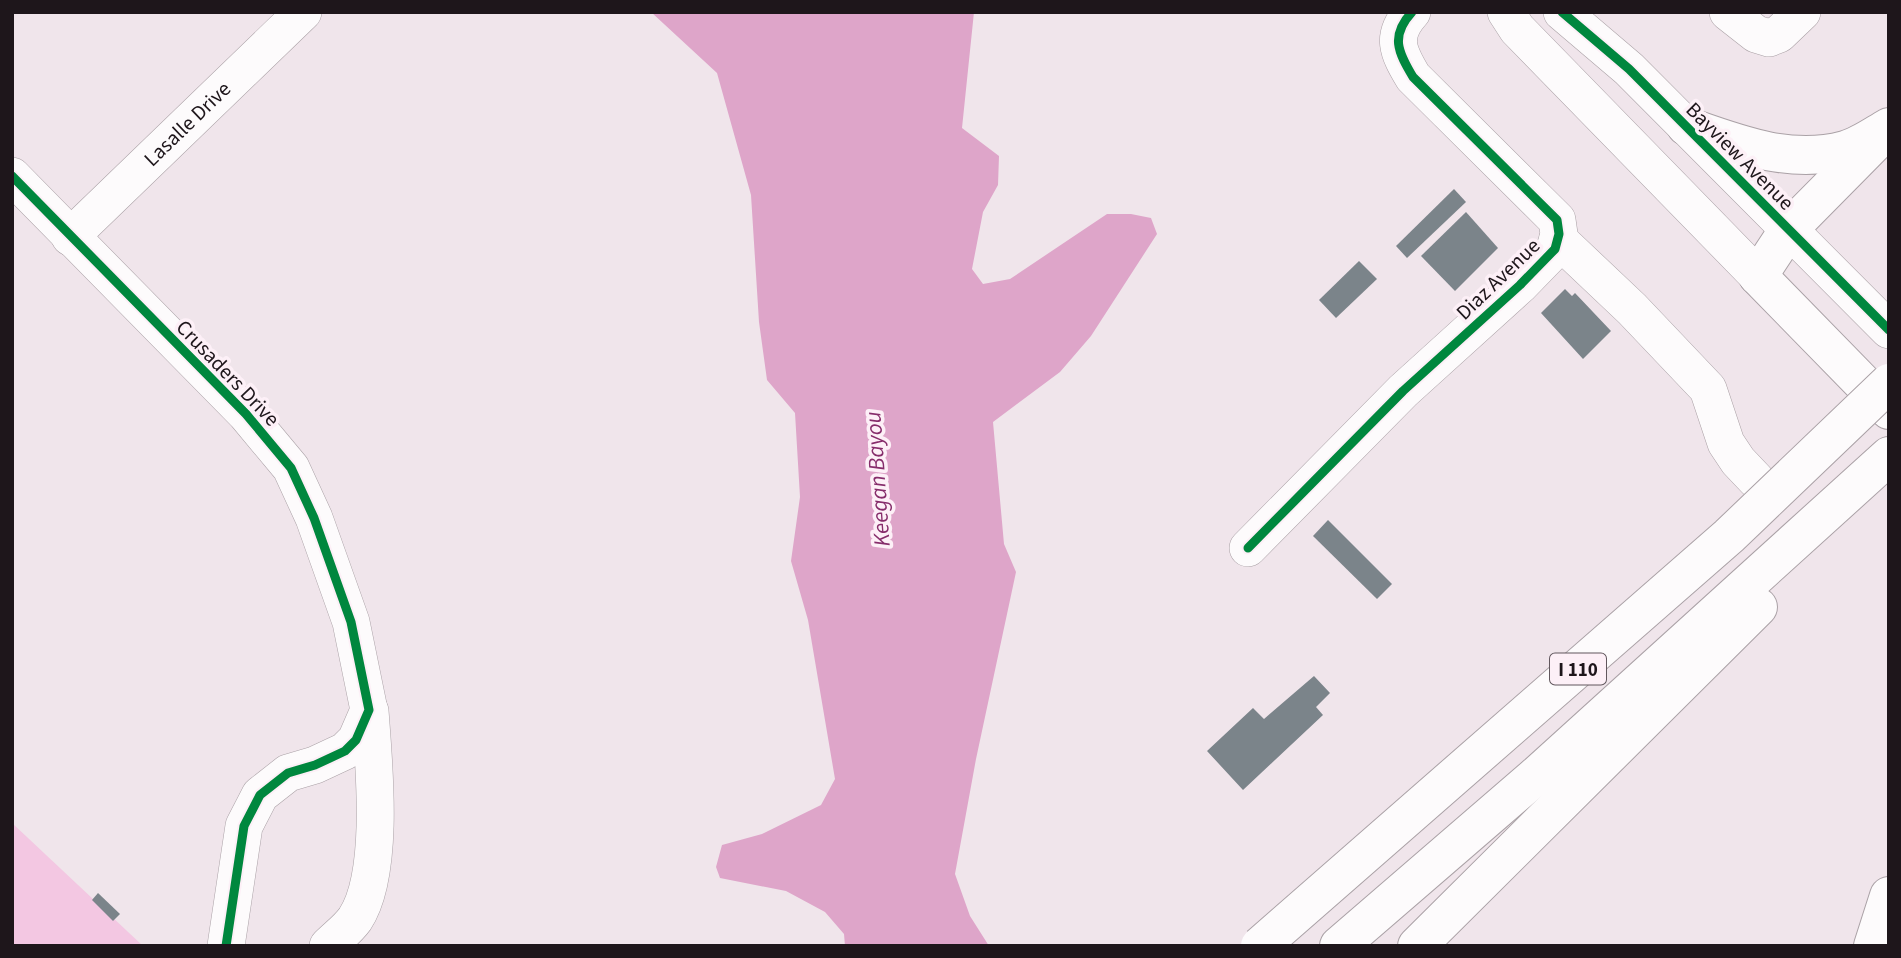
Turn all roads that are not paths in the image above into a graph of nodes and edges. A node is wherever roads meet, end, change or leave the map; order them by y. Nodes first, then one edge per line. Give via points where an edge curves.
1 (303, 12) edge
2 (1412, 12) edge
3 (1506, 12) edge
4 (1562, 12) edge
5 (1728, 12) edge
6 (1802, 12) edge
7 (1686, 126) junction
8 (1889, 127) edge
9 (14, 182) edge
10 (1789, 229) junction
11 (71, 237) junction
12 (1558, 239) junction
13 (1758, 276) junction
14 (1889, 330) edge
15 (1889, 383) edge
16 (1889, 410) edge
17 (1881, 463) edge
18 (1756, 480) dead end
19 (1248, 548) dead end
20 (369, 710) junction
21 (1889, 896) edge
22 (226, 946) edge
23 (328, 946) edge
24 (1260, 946) edge
25 (1339, 946) edge
26 (1417, 946) edge
27 (1873, 946) edge

1 - 11 street, Lasalle Drive
2 - 12 street, Diaz Avenue via 1398,34 1398,53 1413,77 1557,220
3 - 13 street via 1517,29
4 - 7 street, Bayview Avenue
5 - 6 street via 1756,34 1769,38
7 - 8 main road via 1757,150 1811,157 1848,150
7 - 10 street, Bayview Avenue
8 - 10 main road
9 - 11 street, Crusaders Drive
10 - 13 main road
10 - 14 street, Bayview Avenue
11 - 20 street, Crusaders Drive via 246,414 291,468 351,622
12 - 18 street via 1709,389 1726,443
12 - 19 street, Diaz Avenue via 1555,249 1520,285 1403,391
13 - 16 main road
15 - 24 main road, I 110, bridge via 1729,536
17 - 25 main road, I 110 via 1537,775
17 - 26 main road via 1835,531
20 - 22 street via 356,740 345,751 288,773 261,796 244,826
20 - 23 street, Crusaders Drive via 375,830 368,888 355,918
21 - 27 main road

